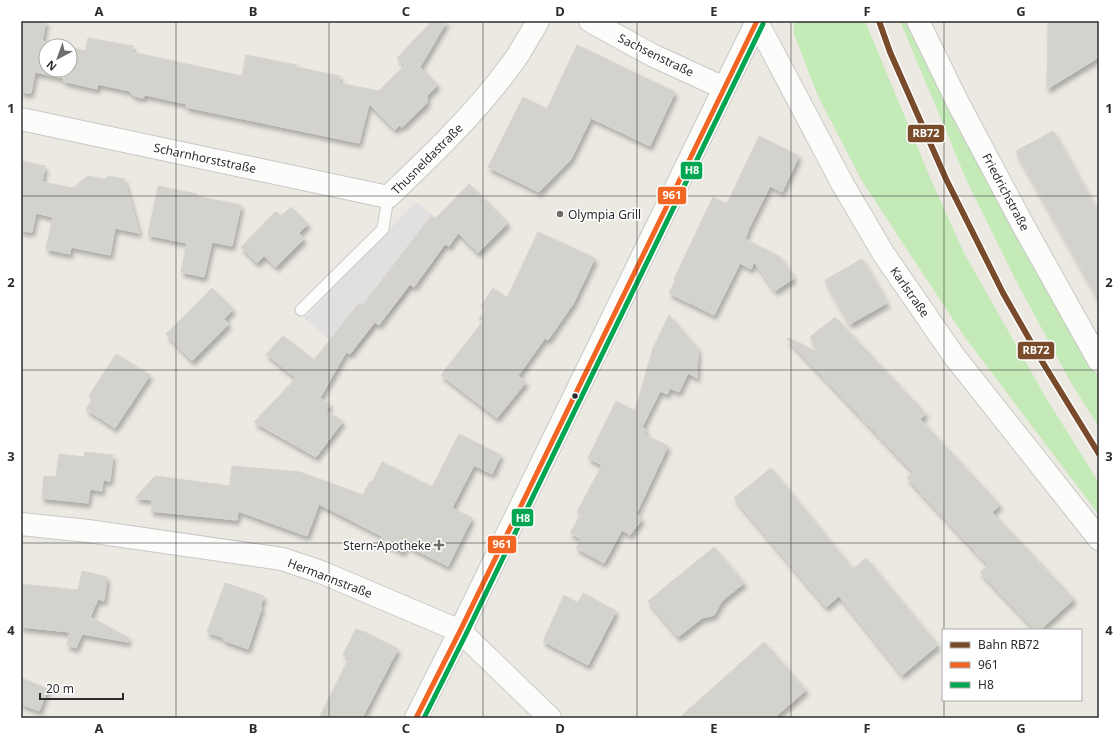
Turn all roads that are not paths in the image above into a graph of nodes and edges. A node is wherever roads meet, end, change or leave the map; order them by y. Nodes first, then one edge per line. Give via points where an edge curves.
1 (538, 21) edge
2 (590, 21) edge
3 (757, 21) edge
4 (918, 21) edge
5 (724, 88) junction
6 (21, 119) edge
7 (388, 197) junction
8 (301, 310) dead end
9 (1099, 361) edge
10 (21, 524) edge
11 (1099, 539) edge
12 (460, 631) junction
13 (416, 718) edge
14 (550, 718) edge

1 - 7 street, Thusneldastraße via 512,64 483,101 446,142
2 - 5 street, Sachsenstraße via 652,55
3 - 5 street
3 - 11 street, Karlstraße via 835,169 883,253 954,356
4 - 9 street, Friedrichstraße via 1024,227
5 - 12 street
6 - 7 street, Scharnhorststraße
7 - 8 lane, Thusneldastraße via 383,229
10 - 12 street, Hermannstraße via 282,559 321,572
12 - 13 street
12 - 14 street, Hermannstraße

